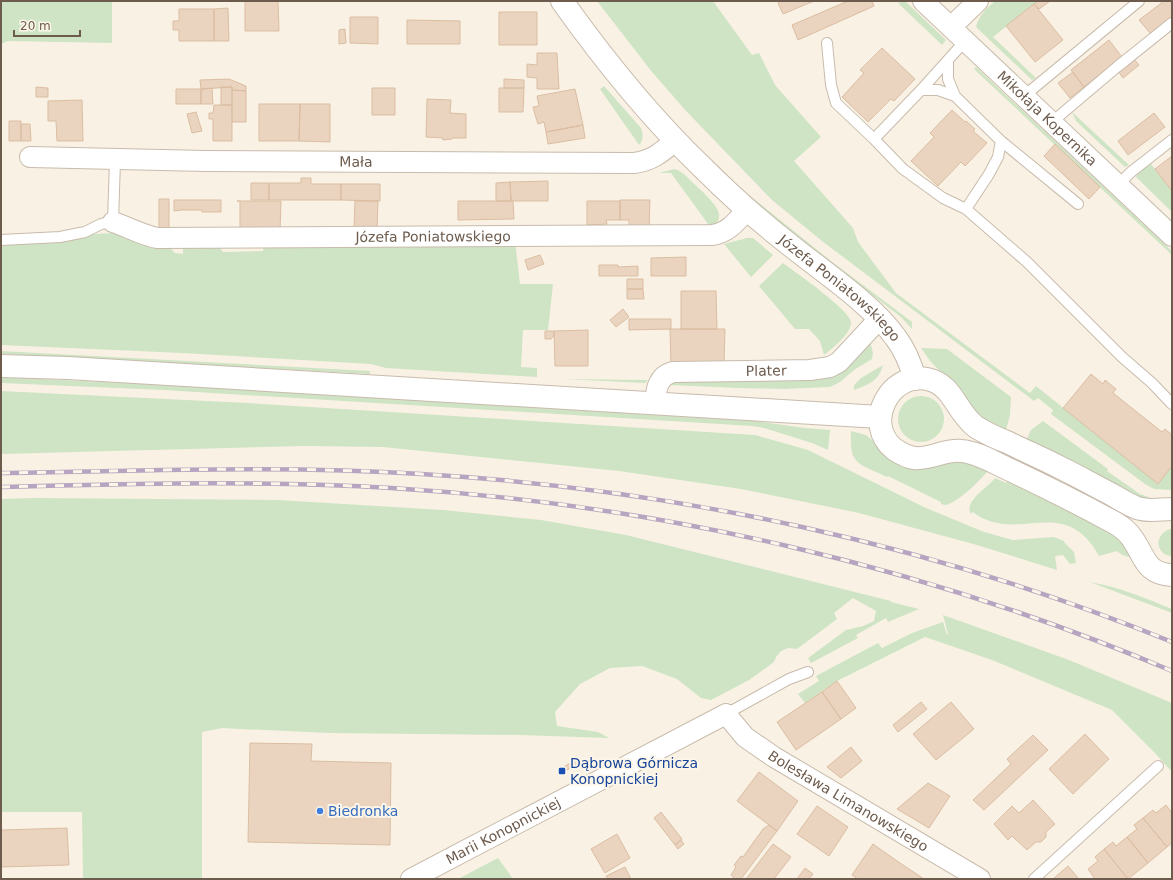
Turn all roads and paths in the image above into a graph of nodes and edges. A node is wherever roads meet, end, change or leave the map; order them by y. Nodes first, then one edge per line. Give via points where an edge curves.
1 (562, 1) edge
2 (923, 1) edge
3 (978, 1) edge
4 (1140, 1) edge
5 (1172, 23) edge
6 (951, 27) junction
7 (965, 41) junction
8 (827, 43) dead end
9 (948, 60) junction
10 (921, 90) junction
11 (955, 96) junction
12 (1024, 96) junction
13 (1052, 122) junction
14 (874, 139) junction
15 (1172, 140) edge
16 (675, 141) junction
17 (1001, 141) junction
18 (30, 157) dead end
19 (115, 160) junction
20 (1118, 185) junction
21 (1078, 204) dead end
22 (966, 209) junction
23 (747, 210) junction
24 (113, 222) junction
25 (1171, 234) edge
26 (1, 240) edge
27 (880, 319) junction
28 (1, 366) edge
29 (915, 379) junction
30 (655, 403) junction
31 (1172, 404) edge
32 (880, 417) junction
33 (1172, 509) edge
34 (1172, 575) edge
35 (808, 672) dead end
36 (726, 714) junction
37 (1158, 766) dead end
38 (972, 877) edge
39 (411, 879) edge
40 (1034, 879) edge

1 - 16 street, Józefa Poniatowskiego via 623,81
2 - 6 street, Mikołaja Kopernika
3 - 6 street
4 - 12 lane
5 - 13 lane
6 - 7 street, Mikołaja Kopernika
7 - 9 lane
7 - 12 street, Mikołaja Kopernika
8 - 14 lane via 831,85 836,103
9 - 10 lane
9 - 11 lane via 948,79
10 - 11 lane via 938,90
10 - 14 lane
11 - 17 lane
12 - 13 street, Mikołaja Kopernika
13 - 20 street, Mikołaja Kopernika
14 - 22 lane via 903,169 943,198
15 - 20 lane
16 - 19 street, Mała via 656,157 634,163
16 - 23 street, Józefa Poniatowskiego
17 - 21 lane
17 - 22 lane via 998,157
18 - 19 street, Mała
19 - 24 lane
20 - 25 street, Mikołaja Kopernika
22 - 31 lane via 1027,262
23 - 24 street, Józefa Poniatowskiego via 730,228 712,235 158,238 146,236
23 - 27 street, Józefa Poniatowskiego
24 - 26 lane via 60,237
27 - 29 street, Józefa Poniatowskiego via 897,339
27 - 30 street, Plater via 847,354 830,367 810,370 671,372 657,386
28 - 30 street
29 - 32 street via 900,384 890,392 885,399
29 - 33 street via 927,379 939,384 950,394 967,419 989,434 1131,505 1149,510
30 - 32 street
32 - 34 street via 884,437 905,456 924,458 962,451 991,461 1051,489 1123,528 1151,568
35 - 36 lane, Marii Konopnickiej via 789,679
36 - 38 street, Bolesława Limanowskiego via 744,737 774,757
36 - 39 street, Marii Konopnickiej
37 - 40 lane

